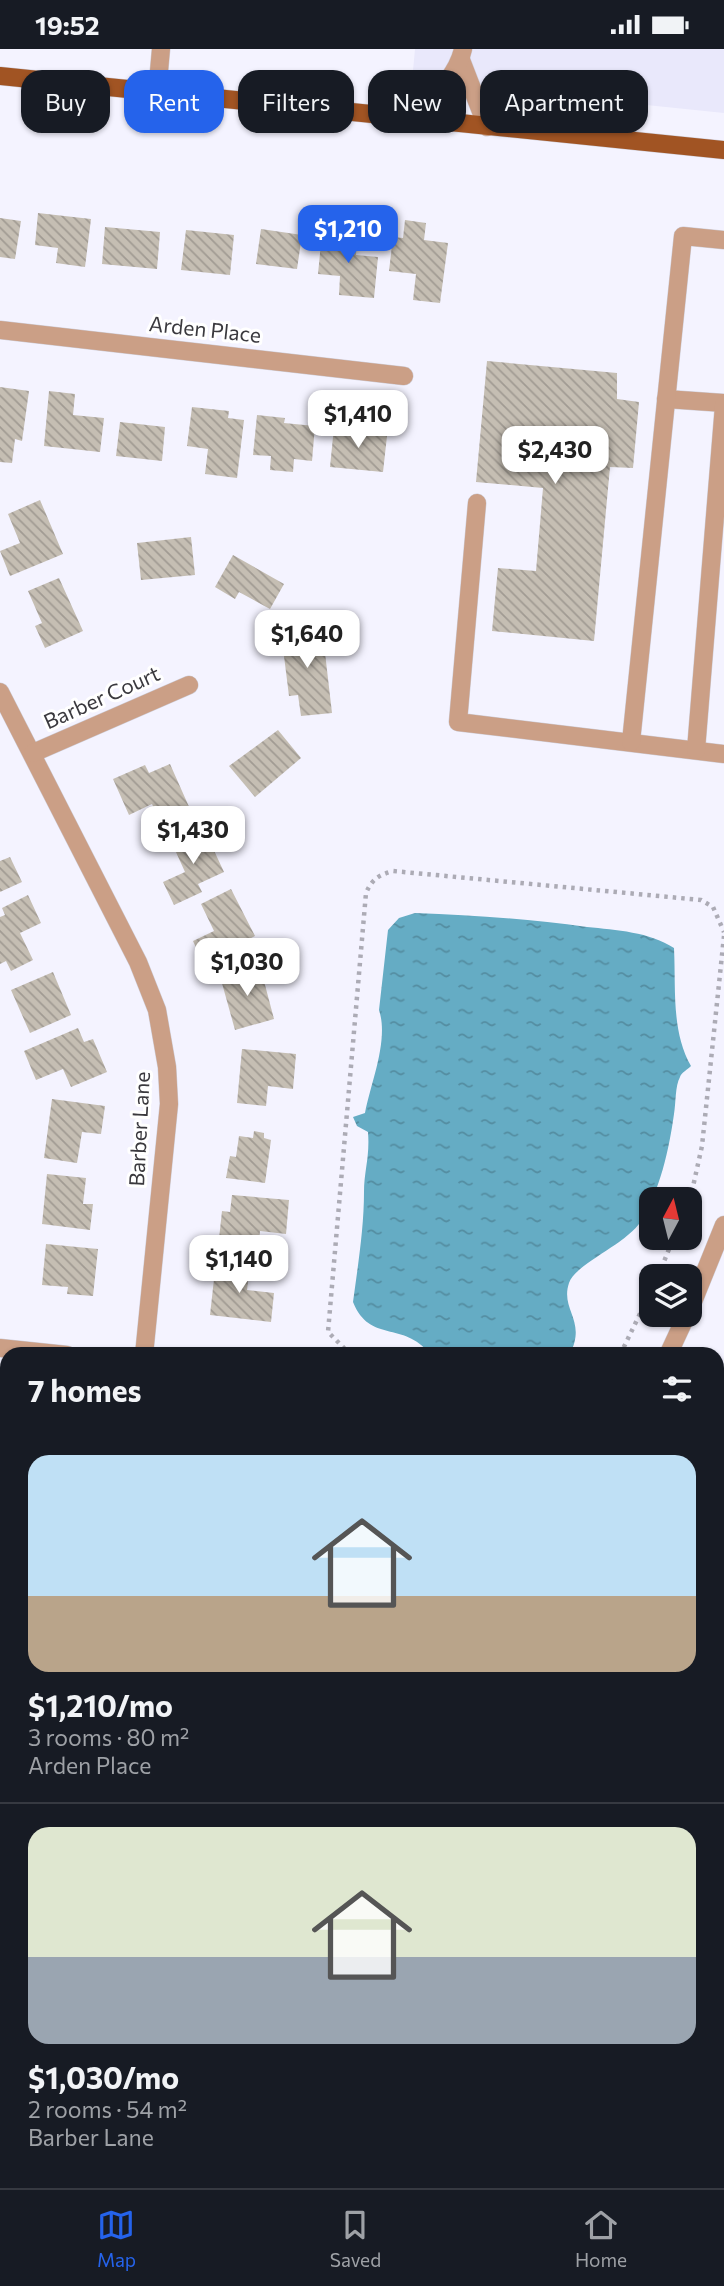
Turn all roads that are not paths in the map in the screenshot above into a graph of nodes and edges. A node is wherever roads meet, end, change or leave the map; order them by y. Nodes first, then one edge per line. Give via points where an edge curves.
1 (161, 49) edge
2 (462, 55) edge
3 (159, 70) edge
4 (450, 70) edge
5 (0, 76) edge
6 (124, 89) edge
7 (224, 100) edge
8 (480, 107) edge
9 (368, 115) edge
10 (549, 133) edge
11 (724, 150) edge
12 (724, 240) edge
13 (0, 330) edge
14 (404, 376) dead end
15 (666, 399) junction
16 (724, 404) edge
17 (477, 503) dead end
18 (190, 685) dead end
19 (0, 692) edge
20 (631, 742) junction
21 (695, 750) junction
22 (33, 753) junction
23 (724, 754) edge
24 (724, 1225) edge
25 (702, 1279) edge
26 (681, 1327) edge
27 (145, 1347) edge
28 (672, 1347) edge

1 - 3 street
2 - 4 street
2 - 8 street
5 - 6 main road
7 - 9 main road
10 - 11 main road
12 - 15 street via 683,236
13 - 14 street, Arden Place
15 - 16 street
15 - 20 street
16 - 21 street
17 - 20 street via 458,722
18 - 22 street, Barber Court
19 - 22 street, Barber Lane
20 - 21 street
21 - 23 street
22 - 27 street, Barber Lane via 138,962 159,1021 169,1104
24 - 25 street
26 - 28 street

